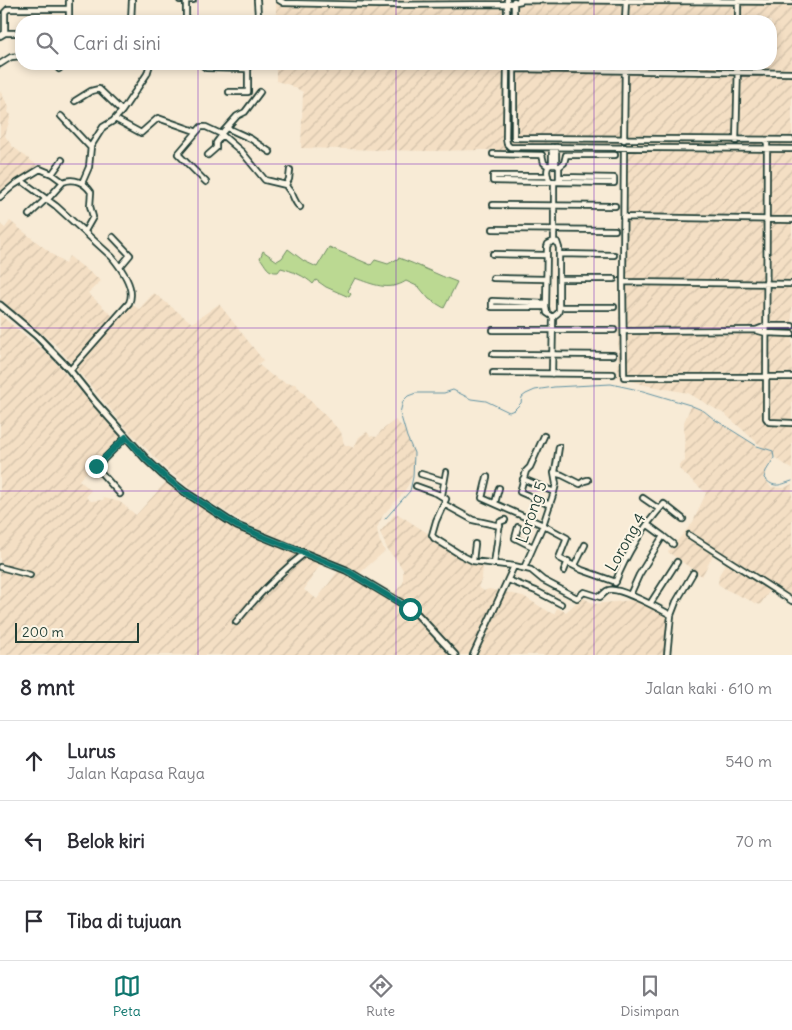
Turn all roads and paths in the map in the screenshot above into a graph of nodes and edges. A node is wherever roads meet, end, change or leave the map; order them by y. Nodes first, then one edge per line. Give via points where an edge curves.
1 (69, 0) edge
2 (132, 0) edge
3 (180, 0) edge
4 (186, 0) edge
5 (193, 0) edge
6 (257, 0) edge
7 (280, 0) edge
8 (520, 0) edge
9 (626, 0) edge
10 (514, 1) edge
11 (738, 1) edge
12 (507, 2) edge
13 (792, 2) edge
14 (69, 9) junction
15 (70, 15) edge
16 (132, 15) edge
17 (186, 15) edge
18 (258, 15) edge
19 (506, 15) edge
20 (514, 15) edge
21 (626, 15) edge
22 (738, 15) edge
23 (5, 33) junction
24 (15, 33) edge
25 (0, 36) edge
26 (15, 57) edge
27 (0, 64) edge
28 (148, 70) edge
29 (248, 70) edge
30 (507, 70) edge
31 (514, 70) edge
32 (603, 70) edge
33 (625, 71) junction
34 (737, 72) junction
35 (792, 73) edge
36 (229, 92) dead end
37 (260, 92) dead end
38 (75, 101) dead end
39 (122, 111) junction
40 (61, 116) dead end
41 (115, 120) junction
42 (227, 128) junction
43 (195, 131) junction
44 (222, 135) junction
45 (514, 138) junction
46 (624, 140) junction
47 (767, 140) junction
48 (792, 140) edge
49 (736, 141) junction
50 (509, 146) junction
51 (90, 147) junction
52 (554, 147) junction
53 (624, 148) junction
54 (768, 149) junction
55 (792, 149) edge
56 (270, 152) dead end
57 (493, 154) dead end
58 (208, 155) dead end
59 (615, 155) dead end
60 (62, 160) dead end
61 (554, 166) junction
62 (290, 170) dead end
63 (52, 174) junction
64 (548, 176) junction
65 (560, 177) junction
66 (22, 180) junction
67 (63, 182) junction
68 (206, 182) dead end
69 (554, 182) junction
70 (83, 183) junction
71 (286, 185) junction
72 (0, 197) edge
73 (47, 200) junction
74 (493, 205) dead end
75 (554, 206) junction
76 (615, 206) dead end
77 (300, 207) dead end
78 (29, 215) dead end
79 (623, 217) junction
80 (768, 220) junction
81 (792, 220) edge
82 (493, 229) dead end
83 (554, 230) junction
84 (615, 230) dead end
85 (85, 231) junction
86 (113, 237) dead end
87 (554, 241) junction
88 (493, 254) dead end
89 (559, 254) junction
90 (546, 255) junction
91 (614, 255) dead end
92 (120, 267) junction
93 (493, 278) dead end
94 (546, 279) junction
95 (559, 279) junction
96 (614, 279) dead end
97 (623, 282) junction
98 (766, 283) junction
99 (792, 284) edge
100 (0, 305) edge
101 (546, 305) junction
102 (559, 307) junction
103 (614, 307) dead end
104 (553, 316) junction
105 (766, 326) junction
106 (792, 326) edge
107 (493, 330) dead end
108 (552, 330) junction
109 (614, 330) dead end
110 (754, 330) junction
111 (624, 331) junction
112 (766, 333) junction
113 (792, 334) edge
114 (493, 354) dead end
115 (552, 355) junction
116 (614, 355) dead end
117 (70, 370) junction
118 (493, 372) dead end
119 (552, 374) junction
120 (613, 374) dead end
121 (766, 377) junction
122 (792, 377) edge
123 (792, 423) edge
124 (544, 436) dead end
125 (126, 437) junction
126 (559, 447) dead end
127 (446, 472) dead end
128 (555, 472) junction
129 (421, 474) dead end
130 (487, 477) dead end
131 (523, 479) junction
132 (588, 480) dead end
133 (444, 481) junction
134 (416, 486) dead end
135 (499, 488) dead end
136 (554, 492) junction
137 (120, 494) dead end
138 (442, 495) junction
139 (643, 498) dead end
140 (444, 504) junction
141 (495, 504) junction
142 (550, 505) junction
143 (659, 509) junction
144 (684, 519) dead end
145 (505, 520) dead end
146 (543, 525) junction
147 (648, 525) junction
148 (500, 526) junction
149 (518, 527) dead end
150 (570, 531) dead end
151 (689, 534) dead end
152 (663, 536) junction
153 (567, 538) junction
154 (475, 544) dead end
155 (673, 544) dead end
156 (584, 545) dead end
157 (533, 546) junction
158 (305, 553) junction
159 (473, 560) junction
160 (568, 561) junction
161 (677, 562) dead end
162 (494, 564) junction
163 (576, 565) junction
164 (514, 566) junction
165 (0, 567) edge
166 (524, 568) junction
167 (564, 571) dead end
168 (693, 573) dead end
169 (30, 575) dead end
170 (508, 580) junction
171 (616, 582) junction
172 (613, 589) junction
173 (630, 595) junction
174 (792, 600) edge
175 (561, 604) dead end
176 (650, 604) junction
177 (671, 615) junction
178 (236, 622) dead end
179 (455, 655) edge
180 (473, 655) edge
181 (667, 655) edge

1 - 14 street
2 - 16 street
3 - 4 street
4 - 5 street
4 - 17 street
6 - 18 street
7 - 12 street via 284,3 379,5
8 - 9 street
8 - 10 street
9 - 11 street
9 - 21 street
10 - 12 street
10 - 20 street
11 - 13 street
11 - 22 street
12 - 19 street
14 - 15 street
14 - 23 street via 8,9 5,12
23 - 24 street
23 - 25 street
26 - 27 street
28 - 39 street
29 - 36 street via 248,92
30 - 50 street via 506,131
31 - 45 street
32 - 33 street
33 - 34 street
33 - 46 street
34 - 35 street
34 - 49 street
37 - 42 street
38 - 39 street via 99,89
39 - 41 street
40 - 51 street
41 - 43 street via 141,133 158,118
41 - 51 street via 103,127
42 - 44 street
42 - 56 street
43 - 44 street via 206,127
43 - 68 street via 178,154
44 - 58 street via 216,148
44 - 71 street via 242,152 264,180
45 - 46 street
45 - 50 street
46 - 49 street
47 - 48 street
47 - 49 street
47 - 54 street
50 - 52 street
51 - 70 street via 89,167
52 - 53 street
52 - 61 street
53 - 54 street
53 - 79 street
54 - 55 street
54 - 80 street
57 - 61 street via 542,155 544,164
59 - 61 street via 566,155 564,162
60 - 63 street
61 - 64 street
61 - 65 street
62 - 71 street
63 - 66 street via 40,169
63 - 67 street
64 - 69 street
64 - 69 street via 493,176 493,181
65 - 69 street
65 - 69 street via 614,178 614,183
66 - 72 street
66 - 73 street
67 - 70 street
67 - 73 street
69 - 75 street
70 - 85 street via 91,192 90,206 94,215
71 - 77 street
73 - 78 street
73 - 85 street
74 - 75 street
75 - 76 street
75 - 83 street
79 - 80 street
79 - 97 street
80 - 81 street
80 - 98 street
82 - 83 street
83 - 84 street
83 - 87 street
85 - 92 street
86 - 92 street via 130,254
87 - 89 street via 559,245
87 - 90 street via 548,244
88 - 90 street
89 - 91 street
89 - 95 street
90 - 94 street
92 - 117 street via 131,292 131,300
93 - 94 street
94 - 101 street
95 - 96 street
95 - 102 street
97 - 98 street
97 - 111 street
98 - 99 street
98 - 105 street
100 - 117 main road
101 - 101 street via 492,307 492,301
101 - 104 street via 547,313
102 - 103 street
102 - 104 street
104 - 108 street
105 - 106 street
105 - 110 street
105 - 112 street
107 - 108 street
108 - 109 street
108 - 115 street
110 - 111 street
110 - 112 street
111 - 121 street via 626,377
112 - 113 street
112 - 121 street
114 - 115 street
115 - 116 street
115 - 119 street
117 - 125 main road
118 - 119 street
119 - 120 street
121 - 122 street
121 - 123 street via 767,420
124 - 131 street
125 - 137 street via 96,467
125 - 158 main road via 163,475 230,522
126 - 128 street
127 - 133 street
128 - 132 street, Lorong 5 via 580,484
128 - 136 street, Lorong 5
129 - 133 street
130 - 141 street via 482,497
131 - 136 street
131 - 142 street via 520,492
133 - 138 street
134 - 138 street
135 - 141 street
136 - 142 street, Lorong 5
138 - 140 street via 446,500
139 - 143 street
140 - 148 street via 473,520
140 - 159 street via 433,537
141 - 146 street
142 - 146 street, Lorong 5
143 - 144 street, Lorong 4 via 663,503
143 - 147 street, Lorong 4
145 - 148 street via 501,520
146 - 153 street
146 - 157 street, Lorong 5
147 - 152 street
147 - 171 street, Lorong 4 via 623,562
148 - 162 street
149 - 157 street via 515,538
150 - 153 street
151 - 174 street
152 - 155 street
152 - 173 street
153 - 160 street via 559,558
154 - 159 street
156 - 163 street
157 - 166 street, Lorong 5
158 - 178 street via 285,568
158 - 179 main road via 346,570 395,599 418,615
159 - 162 street
160 - 163 street
160 - 167 street
161 - 176 street
162 - 164 street
163 - 171 street
164 - 166 street
164 - 170 street
165 - 169 street
166 - 172 street via 577,598 584,592 602,597
168 - 177 street
170 - 175 street
170 - 180 street
171 - 172 street, Lorong 4
172 - 173 street
173 - 176 street
176 - 177 street
177 - 181 street

